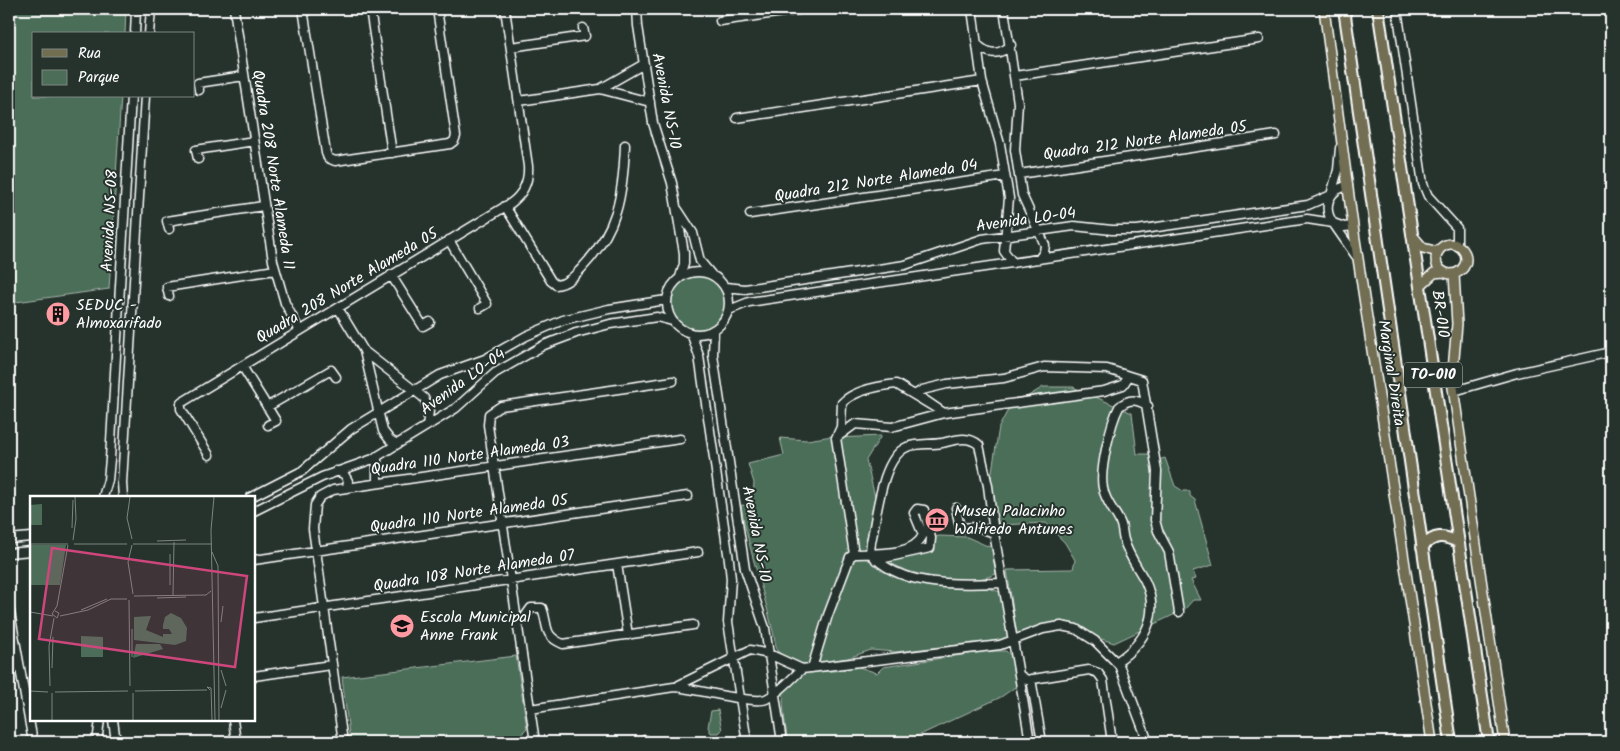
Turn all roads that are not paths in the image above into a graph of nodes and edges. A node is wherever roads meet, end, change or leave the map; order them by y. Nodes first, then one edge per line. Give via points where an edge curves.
1 (136, 9) edge
2 (151, 9) edge
3 (234, 9) edge
4 (303, 9) edge
5 (370, 9) edge
6 (436, 9) edge
7 (505, 9) edge
8 (637, 9) edge
9 (804, 9) edge
10 (972, 9) edge
11 (980, 9) edge
12 (1324, 9) edge
13 (1372, 9) edge
14 (1397, 9) edge
15 (1003, 10) edge
16 (1346, 11) edge
17 (1379, 13) edge
18 (973, 18) junction
19 (720, 21) dead end
20 (583, 28) dead end
21 (135, 32) edge
22 (149, 32) edge
23 (1259, 39) dead end
24 (977, 44) junction
25 (1011, 46) junction
26 (511, 47) junction
27 (644, 64) junction
28 (244, 76) junction
29 (1015, 76) junction
30 (982, 81) junction
31 (600, 89) junction
32 (199, 90) dead end
33 (131, 98) edge
34 (145, 98) edge
35 (519, 102) junction
36 (650, 102) junction
37 (737, 118) dead end
38 (1340, 120) junction
39 (1276, 135) dead end
40 (254, 141) junction
41 (625, 145) dead end
42 (392, 153) junction
43 (198, 159) dead end
44 (1019, 174) junction
45 (1005, 176) junction
46 (1348, 186) junction
47 (1331, 195) junction
48 (675, 198) junction
49 (263, 206) junction
50 (505, 206) junction
51 (750, 214) dead end
52 (1334, 223) junction
53 (1353, 226) junction
54 (168, 229) dead end
55 (1039, 231) junction
56 (1412, 234) junction
57 (1005, 236) junction
58 (449, 240) junction
59 (1457, 245) junction
60 (1438, 252) junction
61 (1038, 259) junction
62 (1359, 261) junction
63 (1013, 263) junction
64 (275, 270) junction
65 (1444, 272) junction
66 (711, 274) junction
67 (1454, 274) junction
68 (391, 275) junction
69 (680, 277) junction
70 (1421, 285) junction
71 (726, 287) junction
72 (169, 296) dead end
73 (666, 300) junction
74 (338, 308) junction
75 (480, 308) dead end
76 (729, 310) junction
77 (672, 321) junction
78 (430, 322) dead end
79 (714, 330) junction
80 (300, 331) junction
81 (691, 333) junction
82 (364, 351) junction
83 (1611, 352) edge
84 (242, 366) junction
85 (1129, 376) junction
86 (336, 377) dead end
87 (674, 381) dead end
88 (413, 390) junction
89 (1454, 391) junction
90 (916, 394) junction
91 (1148, 406) junction
92 (267, 407) junction
93 (378, 412) junction
94 (944, 413) junction
95 (268, 425) dead end
96 (427, 426) junction
97 (836, 438) junction
98 (680, 439) dead end
99 (397, 444) junction
100 (210, 455) dead end
101 (377, 456) junction
102 (494, 466) junction
103 (336, 471) junction
104 (378, 478) junction
105 (350, 485) junction
106 (103, 496) edge
107 (123, 496) edge
108 (253, 496) edge
109 (688, 496) dead end
110 (956, 508) dead end
111 (255, 511) edge
112 (502, 523) junction
113 (994, 533) junction
114 (30, 537) edge
115 (9, 539) edge
116 (1458, 542) junction
117 (1422, 547) junction
118 (30, 551) edge
119 (316, 551) junction
120 (698, 552) dead end
121 (9, 553) edge
122 (870, 553) junction
123 (854, 554) junction
124 (255, 560) edge
125 (876, 560) junction
126 (617, 564) junction
127 (510, 580) junction
128 (1002, 583) junction
129 (9, 606) edge
130 (323, 608) junction
131 (1179, 612) dead end
132 (526, 615) dead end
133 (255, 618) edge
134 (693, 625) dead end
135 (628, 635) junction
136 (1013, 640) junction
137 (769, 654) junction
138 (733, 658) junction
139 (1116, 662) junction
140 (331, 665) junction
141 (812, 668) junction
142 (802, 669) junction
143 (1019, 675) junction
144 (255, 676) edge
145 (1031, 679) junction
146 (674, 687) junction
147 (774, 693) junction
148 (738, 698) junction
149 (530, 709) junction
150 (100, 721) edge
151 (113, 721) edge
152 (233, 721) edge
153 (33, 742) edge
154 (97, 742) edge
155 (116, 742) edge
156 (236, 742) edge
157 (343, 742) edge
158 (535, 742) edge
159 (747, 742) edge
160 (782, 742) edge
161 (1030, 742) edge
162 (1042, 742) edge
163 (1112, 742) edge
164 (1148, 742) edge
165 (1432, 742) edge
166 (1451, 742) edge
167 (1489, 742) edge
168 (1505, 742) edge

1 - 21 street
2 - 22 street
3 - 28 street, Quadra 208 Norte Alameda 11
4 - 42 street via 328,158 334,161
5 - 42 street
6 - 42 street via 456,134 454,141
7 - 26 street
8 - 27 street, Avenida NS-10
9 - 19 street
10 - 18 street
11 - 18 street
12 - 38 main road, Marginal Direita
13 - 17 highway
14 - 59 street via 1423,184 1428,196 1457,228
15 - 25 street
16 - 117 highway, TO-010
17 - 56 highway, BR-010 / TO-010
18 - 24 street
20 - 26 street via 585,36
23 - 29 street
24 - 25 street via 989,53
24 - 30 street
25 - 29 street
26 - 35 street
27 - 31 street
27 - 36 street, Avenida NS-10
28 - 32 street via 198,83
28 - 40 street, Quadra 208 Norte Alameda 11
29 - 44 street via 1018,103 1015,150
30 - 37 street
30 - 45 street via 1000,144
31 - 35 street
31 - 36 street
33 - 106 street, Avenida NS-08 via 110,459
34 - 107 street, Avenida NS-08
35 - 50 street, Quadra 208 Norte Alameda 05 via 528,178 516,200
36 - 48 street, Avenida NS-10 via 655,135
38 - 46 main road, Marginal Direita
38 - 47 street via 1339,163
39 - 44 street, Quadra 212 Norte Alameda 05
40 - 43 street via 196,150
40 - 49 street, Quadra 208 Norte Alameda 11
41 - 50 street via 622,192 610,231 591,258 563,284 556,285 551,281
44 - 55 street via 1023,200
45 - 51 street, Quadra 212 Norte Alameda 04
45 - 57 street via 1009,202
46 - 47 street, Avenida LO-04 via 1338,188
46 - 53 main road, Marginal Direita
47 - 52 street via 1328,210
47 - 55 street, Avenida LO-04 via 1298,207 1144,229 1121,231 1078,226
48 - 66 street, Avenida NS-10 via 679,212 693,233 700,261
48 - 69 street, Avenida NS-10 via 684,258
49 - 54 street via 167,221
49 - 64 street, Quadra 208 Norte Alameda 11
50 - 58 street, Quadra 208 Norte Alameda 05
52 - 53 street
52 - 61 street via 1307,220
52 - 62 street
53 - 62 main road, Marginal Direita
55 - 57 street, Avenida LO-04
55 - 61 street via 1045,244
56 - 60 main road via 1423,248
56 - 70 highway, BR-010 / TO-010
57 - 63 street via 1004,251
57 - 71 street, Avenida LO-04 via 972,241 911,264 745,289
58 - 68 street, Quadra 208 Norte Alameda 05
58 - 75 street via 487,304
59 - 60 main road via 1445,245
59 - 67 main road via 1465,253 1466,262
60 - 65 main road via 1436,261
61 - 63 street
62 - 165 main road, Marginal Direita
63 - 76 street via 749,302
64 - 72 street via 167,287
64 - 80 street, Quadra 208 Norte Alameda 11 via 286,305
65 - 67 main road
65 - 70 main road via 1434,273
66 - 69 street via 695,272
66 - 71 street, Avenida NS-10
67 - 89 main road via 1457,324 1451,371
68 - 74 street, Quadra 208 Norte Alameda 05
68 - 78 street via 423,326
69 - 73 street, Avenida NS-10 via 670,288
70 - 116 highway, BR-010 / TO-010
71 - 76 street
73 - 77 street
73 - 88 street, Avenida LO-04 via 563,320
74 - 80 street, Quadra 208 Norte Alameda 05
74 - 82 street
76 - 79 street
77 - 81 street
77 - 96 street, Avenida LO-04 via 657,317 610,324 544,345 499,370 460,405
79 - 81 street
79 - 137 street, Avenida NS-10 via 713,355 745,569 763,616
80 - 84 street, Quadra 208 Norte Alameda 05
81 - 138 street, Avenida NS-10 via 699,356 729,560 728,622
82 - 88 street
82 - 93 street
83 - 89 street
84 - 92 street
84 - 100 street, Quadra 208 Norte Alameda 05 via 181,404
85 - 90 street via 1098,368 1044,367 1004,378 947,384
85 - 91 street via 1142,380
85 - 94 street via 1123,385 1104,391
86 - 92 street via 331,370
87 - 102 street via 496,408 488,418
88 - 93 street, Avenida LO-04
88 - 96 street via 424,398 428,407
89 - 168 main road
90 - 94 street
90 - 97 street via 896,384 878,386 848,397 842,403 842,427
91 - 131 street via 1157,471 1155,520 1169,552
91 - 139 street via 1139,400 1119,406 1102,481 1108,504 1147,586 1151,605 1148,627 1141,641
92 - 95 street via 276,421
93 - 99 street via 385,436
93 - 108 street, Avenida LO-04 via 351,429 308,467
94 - 97 street via 892,427 855,424
96 - 99 street, Avenida LO-04
97 - 123 street
98 - 102 street, Quadra 110 Norte Alameda 03
99 - 101 street, Avenida LO-04
101 - 103 street, Avenida LO-04 via 363,464
101 - 104 street
102 - 104 street, Quadra 110 Norte Alameda 03 via 386,481
102 - 112 street
103 - 105 street via 344,474
103 - 111 street, Avenida LO-04
104 - 105 street, Quadra 110 Norte Alameda 03
105 - 119 street, Quadra 110 Norte Alameda 03 via 324,494 315,505 312,519
109 - 112 street, Quadra 110 Norte Alameda 05
110 - 113 street via 960,528 978,527
112 - 119 street, Quadra 110 Norte Alameda 05
112 - 127 street
113 - 122 street via 979,445 964,439 914,446 897,454 889,465
113 - 128 street
114 - 115 street
116 - 117 highway via 1441,535
116 - 167 highway, BR-010 / TO-010
117 - 166 highway, TO-010
118 - 121 street
119 - 124 street, Quadra 110 Norte Alameda 05
119 - 130 street, Quadra 110 Norte Alameda 03
120 - 126 street, Quadra 108 Norte Alameda 07
122 - 123 street
122 - 125 street
122 - 125 street via 896,552 920,541 923,529 914,513 917,509 924,510 931,538 930,548
123 - 141 street via 828,614
125 - 128 street via 922,580 960,584
126 - 127 street, Quadra 108 Norte Alameda 07
126 - 135 street
127 - 130 street, Quadra 108 Norte Alameda 07
127 - 149 street
128 - 136 street
129 - 153 street
130 - 133 street, Quadra 108 Norte Alameda 07
130 - 140 street, Quadra 110 Norte Alameda 03
132 - 135 street via 531,608 542,608 547,632 563,644
134 - 135 street
136 - 139 street via 1042,629 1060,626 1076,629 1095,641
136 - 141 street via 1000,645
136 - 143 street
137 - 138 street via 750,650
137 - 142 street
137 - 147 street, Avenida NS-10
138 - 146 street
138 - 148 street, Avenida NS-10
139 - 164 street
140 - 144 street
140 - 157 street, Quadra 110 Norte Alameda 03
141 - 142 street
142 - 147 street
143 - 145 street via 1023,679
143 - 161 street
145 - 162 street
145 - 163 street via 1089,670 1098,673 1103,680
146 - 148 street
146 - 149 street
147 - 148 street via 759,702
147 - 160 street, Avenida NS-10
148 - 159 street, Avenida NS-10
149 - 158 street
150 - 154 street
151 - 155 street
152 - 156 street

